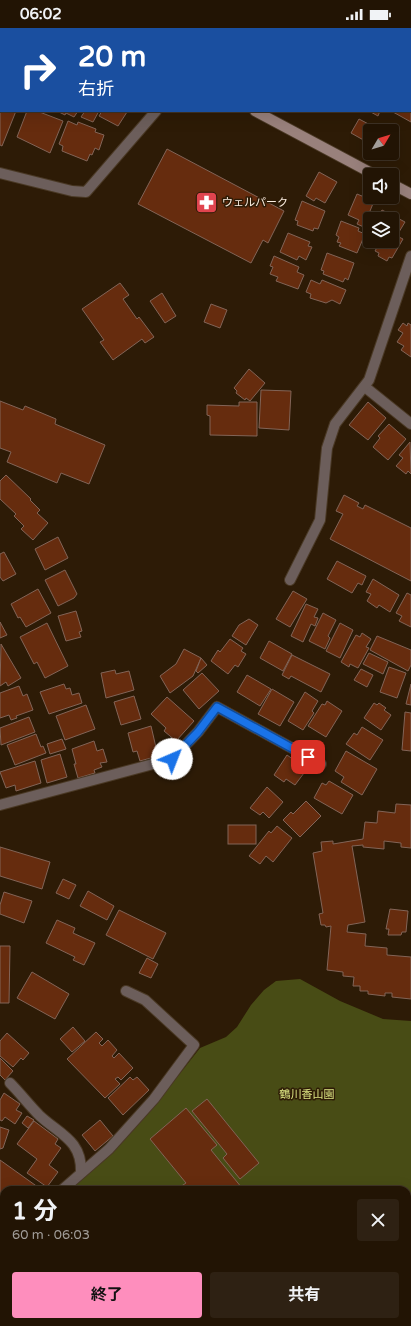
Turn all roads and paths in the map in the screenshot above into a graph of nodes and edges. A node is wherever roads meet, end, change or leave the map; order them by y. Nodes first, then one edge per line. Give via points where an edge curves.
1 (155, 112) edge
2 (257, 112) edge
3 (363, 169) edge
4 (0, 173) edge
5 (399, 188) edge
6 (411, 194) edge
7 (411, 256) edge
8 (365, 387) junction
9 (411, 424) edge
10 (290, 580) dead end
11 (321, 764) dead end
12 (0, 805) edge
13 (126, 991) dead end
14 (10, 1082) dead end
15 (81, 1172) junction
16 (66, 1186) edge

1 - 4 street via 86,192 72,191
2 - 3 street
5 - 6 street
7 - 8 street via 370,380
8 - 9 street
8 - 10 street via 335,424 327,448 320,520
11 - 12 street via 217,707 172,759
13 - 15 street via 145,1000 194,1045 154,1099 109,1149
14 - 15 street via 40,1116 71,1140 78,1153
15 - 16 street

